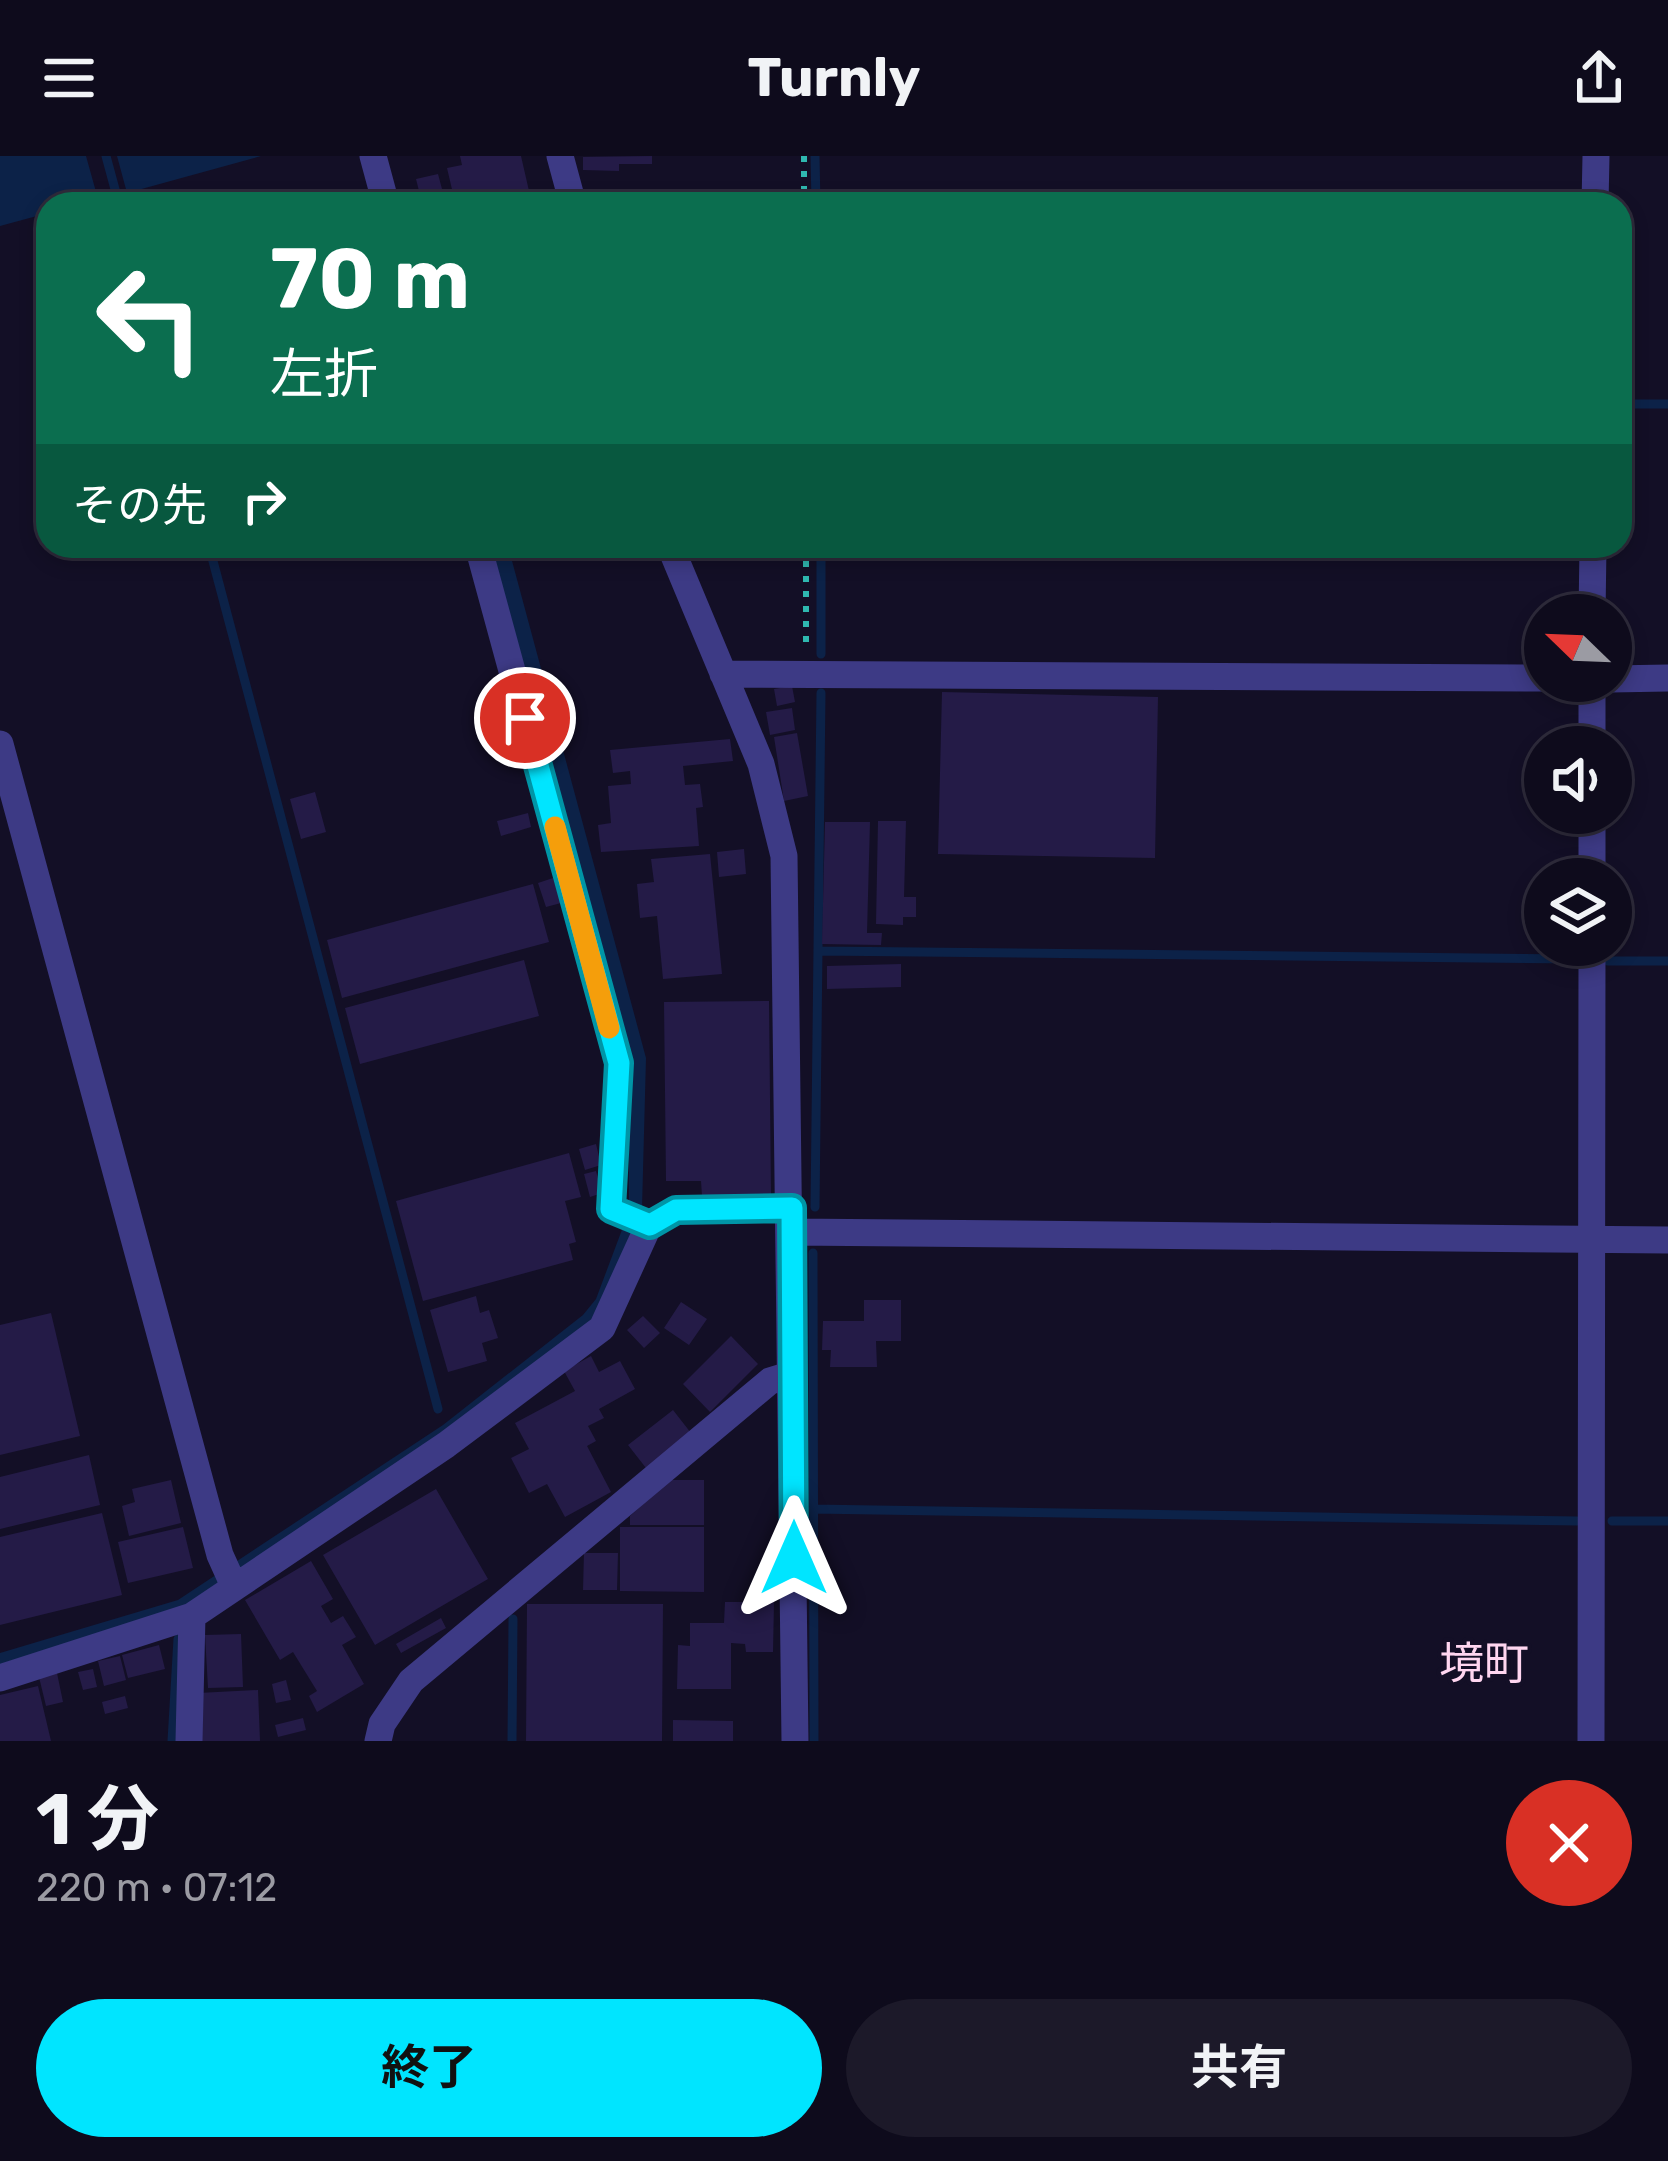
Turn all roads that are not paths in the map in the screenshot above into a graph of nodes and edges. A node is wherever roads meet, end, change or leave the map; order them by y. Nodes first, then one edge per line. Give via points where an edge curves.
1 (373, 156) edge
2 (560, 156) edge
3 (1596, 156) edge
4 (383, 192) edge
5 (570, 192) edge
6 (1595, 192) edge
7 (481, 558) edge
8 (675, 558) edge
9 (1593, 558) edge
10 (1592, 594) edge
11 (723, 674) junction
12 (1524, 678) edge
13 (1668, 678) edge
14 (1632, 679) edge
15 (0, 745) edge
16 (1592, 966) edge
17 (637, 1220) junction
18 (792, 1220) junction
19 (1592, 1239) junction
20 (1668, 1240) edge
21 (793, 1374) junction
22 (228, 1574) junction
23 (192, 1616) junction
24 (0, 1678) edge
25 (189, 1741) edge
26 (378, 1741) edge
27 (795, 1741) edge
28 (1591, 1741) edge

1 - 4 street
2 - 5 street
3 - 6 street
7 - 17 street via 619,1063 611,1209
8 - 11 street
9 - 10 street
11 - 12 street
11 - 18 street via 761,764 784,856
13 - 14 street
15 - 22 street
16 - 19 street
17 - 18 street via 676,1210
17 - 22 street via 602,1328 446,1445
18 - 19 street
18 - 21 street
19 - 20 street
19 - 28 street
21 - 26 street via 770,1382 411,1681
21 - 27 street
22 - 23 street
23 - 24 street
23 - 25 street

